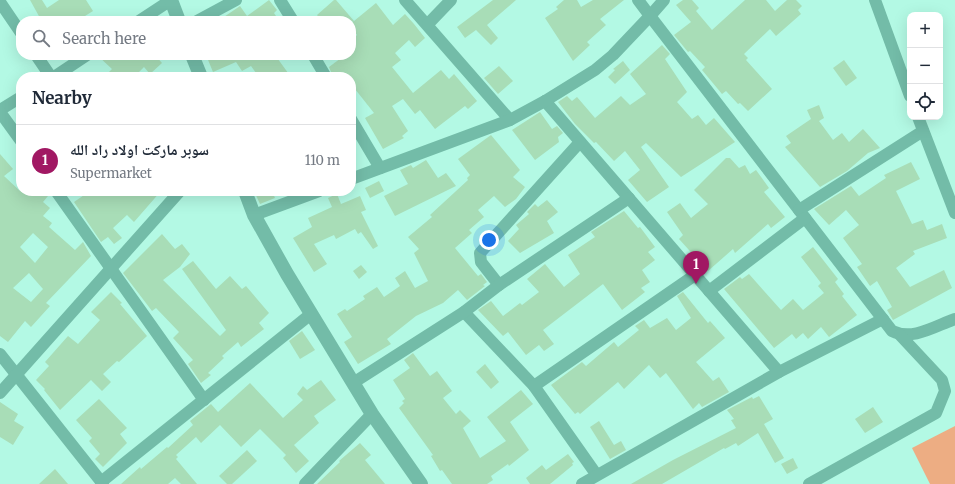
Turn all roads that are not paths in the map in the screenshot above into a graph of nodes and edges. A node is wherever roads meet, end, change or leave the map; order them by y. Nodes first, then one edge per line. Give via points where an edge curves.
1 (171, 0) edge
2 (236, 0) edge
3 (280, 0) edge
4 (406, 0) edge
5 (451, 0) edge
6 (638, 0) edge
7 (664, 0) edge
8 (875, 0) edge
9 (0, 2) edge
10 (147, 16) edge
11 (177, 16) edge
12 (206, 16) edge
13 (290, 16) edge
14 (650, 16) junction
15 (428, 24) junction
16 (16, 26) edge
17 (40, 60) edge
18 (79, 60) edge
19 (194, 60) edge
20 (316, 60) edge
21 (48, 72) edge
22 (60, 72) edge
23 (199, 72) edge
24 (323, 72) edge
25 (907, 88) edge
26 (16, 100) edge
27 (545, 102) junction
28 (0, 111) edge
29 (510, 120) junction
30 (919, 120) edge
31 (356, 127) edge
32 (923, 131) junction
33 (16, 134) edge
34 (580, 142) junction
35 (380, 168) junction
36 (356, 177) edge
37 (60, 196) edge
38 (176, 196) edge
39 (247, 196) edge
40 (305, 196) edge
41 (629, 198) junction
42 (955, 213) edge
43 (802, 214) junction
44 (254, 215) junction
45 (111, 268) junction
46 (695, 275) junction
47 (499, 285) junction
48 (709, 291) junction
49 (464, 312) junction
50 (311, 314) junction
51 (955, 319) edge
52 (883, 320) junction
53 (900, 335) junction
54 (0, 354) edge
55 (779, 372) junction
56 (16, 375) junction
57 (353, 384) junction
58 (534, 386) junction
59 (0, 393) edge
60 (204, 400) junction
61 (372, 414) junction
62 (588, 481) edge
63 (102, 483) edge
64 (305, 484) edge
65 (421, 484) edge
66 (809, 484) edge

1 - 10 street
1 - 11 street
2 - 12 street
3 - 13 street
4 - 15 street
5 - 15 street
6 - 14 street
7 - 14 street
8 - 25 street
9 - 16 street
14 - 27 street via 595,70
14 - 43 street
15 - 29 street
17 - 21 street
18 - 22 street
19 - 23 street
20 - 24 street
26 - 28 street
27 - 29 street
27 - 34 street
28 - 33 street
29 - 35 street
30 - 32 street
31 - 35 street
32 - 42 street
32 - 43 street
34 - 41 street
34 - 47 street via 480,253 481,262
35 - 36 street
37 - 45 street
38 - 45 street
39 - 44 street
40 - 44 street
41 - 46 street
41 - 47 street
43 - 48 street
43 - 52 street
44 - 50 street
45 - 56 street
45 - 60 street
46 - 48 street
46 - 58 street
47 - 49 street
48 - 55 street
49 - 57 street
49 - 58 street
50 - 57 street
50 - 60 street
51 - 53 street via 912,335
52 - 53 street via 892,331
52 - 55 street
53 - 66 street via 942,380 945,391 936,413
54 - 56 street
55 - 62 street
56 - 59 street
56 - 63 street
57 - 61 street
58 - 62 street
60 - 63 street
61 - 64 street
61 - 65 street

